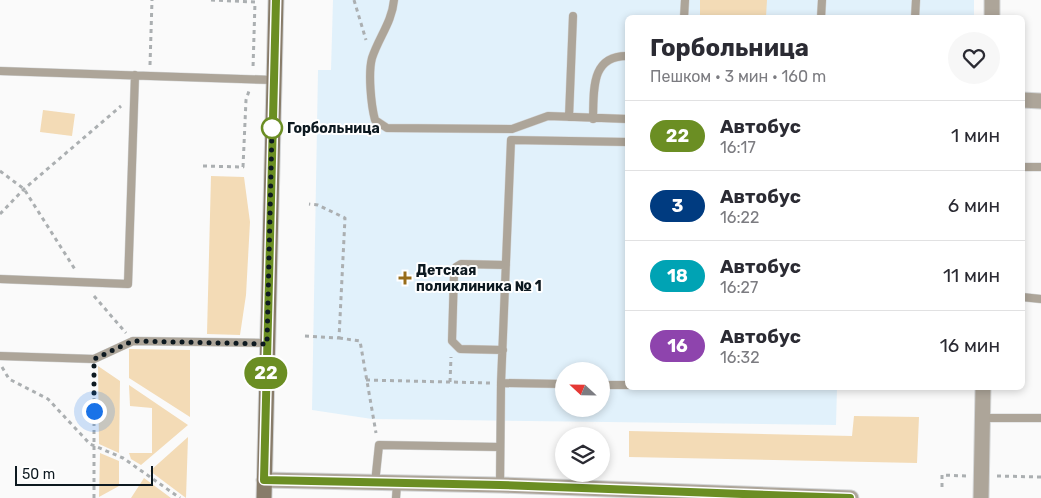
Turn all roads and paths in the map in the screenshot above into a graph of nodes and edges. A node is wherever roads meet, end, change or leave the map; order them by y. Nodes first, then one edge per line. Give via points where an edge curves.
1 (152, 0) edge
2 (211, 0) edge
3 (276, 0) edge
4 (354, 0) edge
5 (394, 0) edge
6 (685, 0) edge
7 (822, 0) edge
8 (916, 0) edge
9 (992, 0) edge
10 (684, 15) edge
11 (821, 15) edge
12 (915, 15) edge
13 (992, 15) edge
14 (573, 16) dead end
15 (625, 56) edge
16 (372, 59) junction
17 (0, 71) edge
18 (135, 75) junction
19 (150, 76) junction
20 (252, 79) junction
21 (273, 80) junction
22 (134, 94) junction
23 (1025, 100) edge
24 (1041, 101) edge
25 (569, 117) junction
26 (593, 119) junction
27 (625, 120) edge
28 (625, 142) edge
29 (203, 166) dead end
30 (1025, 166) edge
31 (1041, 167) edge
32 (0, 171) edge
33 (24, 190) junction
34 (308, 204) dead end
35 (0, 214) edge
36 (506, 265) junction
37 (0, 279) edge
38 (83, 282) junction
39 (1025, 298) edge
40 (1041, 299) edge
41 (305, 336) dead end
42 (340, 338) junction
43 (133, 341) junction
44 (452, 341) junction
45 (267, 344) junction
46 (503, 350) junction
47 (0, 356) edge
48 (94, 359) junction
49 (0, 363) edge
50 (366, 380) junction
51 (450, 382) junction
52 (501, 383) junction
53 (555, 384) edge
54 (610, 385) edge
55 (625, 385) edge
56 (983, 390) edge
57 (982, 418) junction
58 (1041, 418) edge
59 (379, 444) junction
60 (94, 446) junction
61 (500, 447) junction
62 (966, 476) dead end
63 (991, 476) dead end
64 (1041, 477) edge
65 (264, 480) junction
66 (375, 484) junction
67 (500, 485) junction
68 (942, 487) dead end
69 (396, 491) edge
70 (634, 495) edge
71 (94, 498) edge
72 (180, 498) edge
73 (264, 498) edge
74 (851, 498) edge
75 (981, 498) edge

1 - 19 path
2 - 20 path via 255,2
3 - 21 main road
4 - 16 path
5 - 16 lane via 393,14
6 - 10 lane
7 - 11 lane
8 - 12 lane
9 - 13 street
14 - 25 lane
15 - 26 lane via 614,56 599,70 594,81
16 - 25 lane via 371,107 375,120 387,128 512,129 548,116
17 - 18 lane
18 - 19 lane
18 - 22 lane
19 - 20 lane
20 - 21 lane
20 - 29 path via 246,100 243,167
21 - 45 main road
22 - 33 path
22 - 38 lane via 128,284
23 - 24 street
25 - 26 lane
26 - 27 lane
28 - 36 lane via 512,140
30 - 31 lane
32 - 33 path
33 - 35 path
33 - 38 path
34 - 42 path via 318,205 345,218
36 - 44 lane via 461,264 456,267
36 - 46 lane
37 - 38 lane
38 - 43 path
39 - 40 lane
41 - 42 path
42 - 50 path via 360,341
43 - 45 lane
43 - 48 lane
44 - 46 lane via 460,349
44 - 51 path
45 - 65 main road
46 - 52 lane
47 - 48 lane
48 - 60 path
49 - 60 path via 9,379 48,399
50 - 51 path
50 - 59 path
51 - 52 path
52 - 53 lane
52 - 61 lane
54 - 55 lane
56 - 57 street
57 - 58 lane
57 - 75 street
59 - 61 lane
59 - 66 lane
60 - 71 path
60 - 72 path via 137,466
61 - 67 lane
62 - 68 path via 942,475
63 - 64 path
65 - 66 street
65 - 73 main road
66 - 69 street
67 - 69 street
67 - 70 street
70 - 74 street

